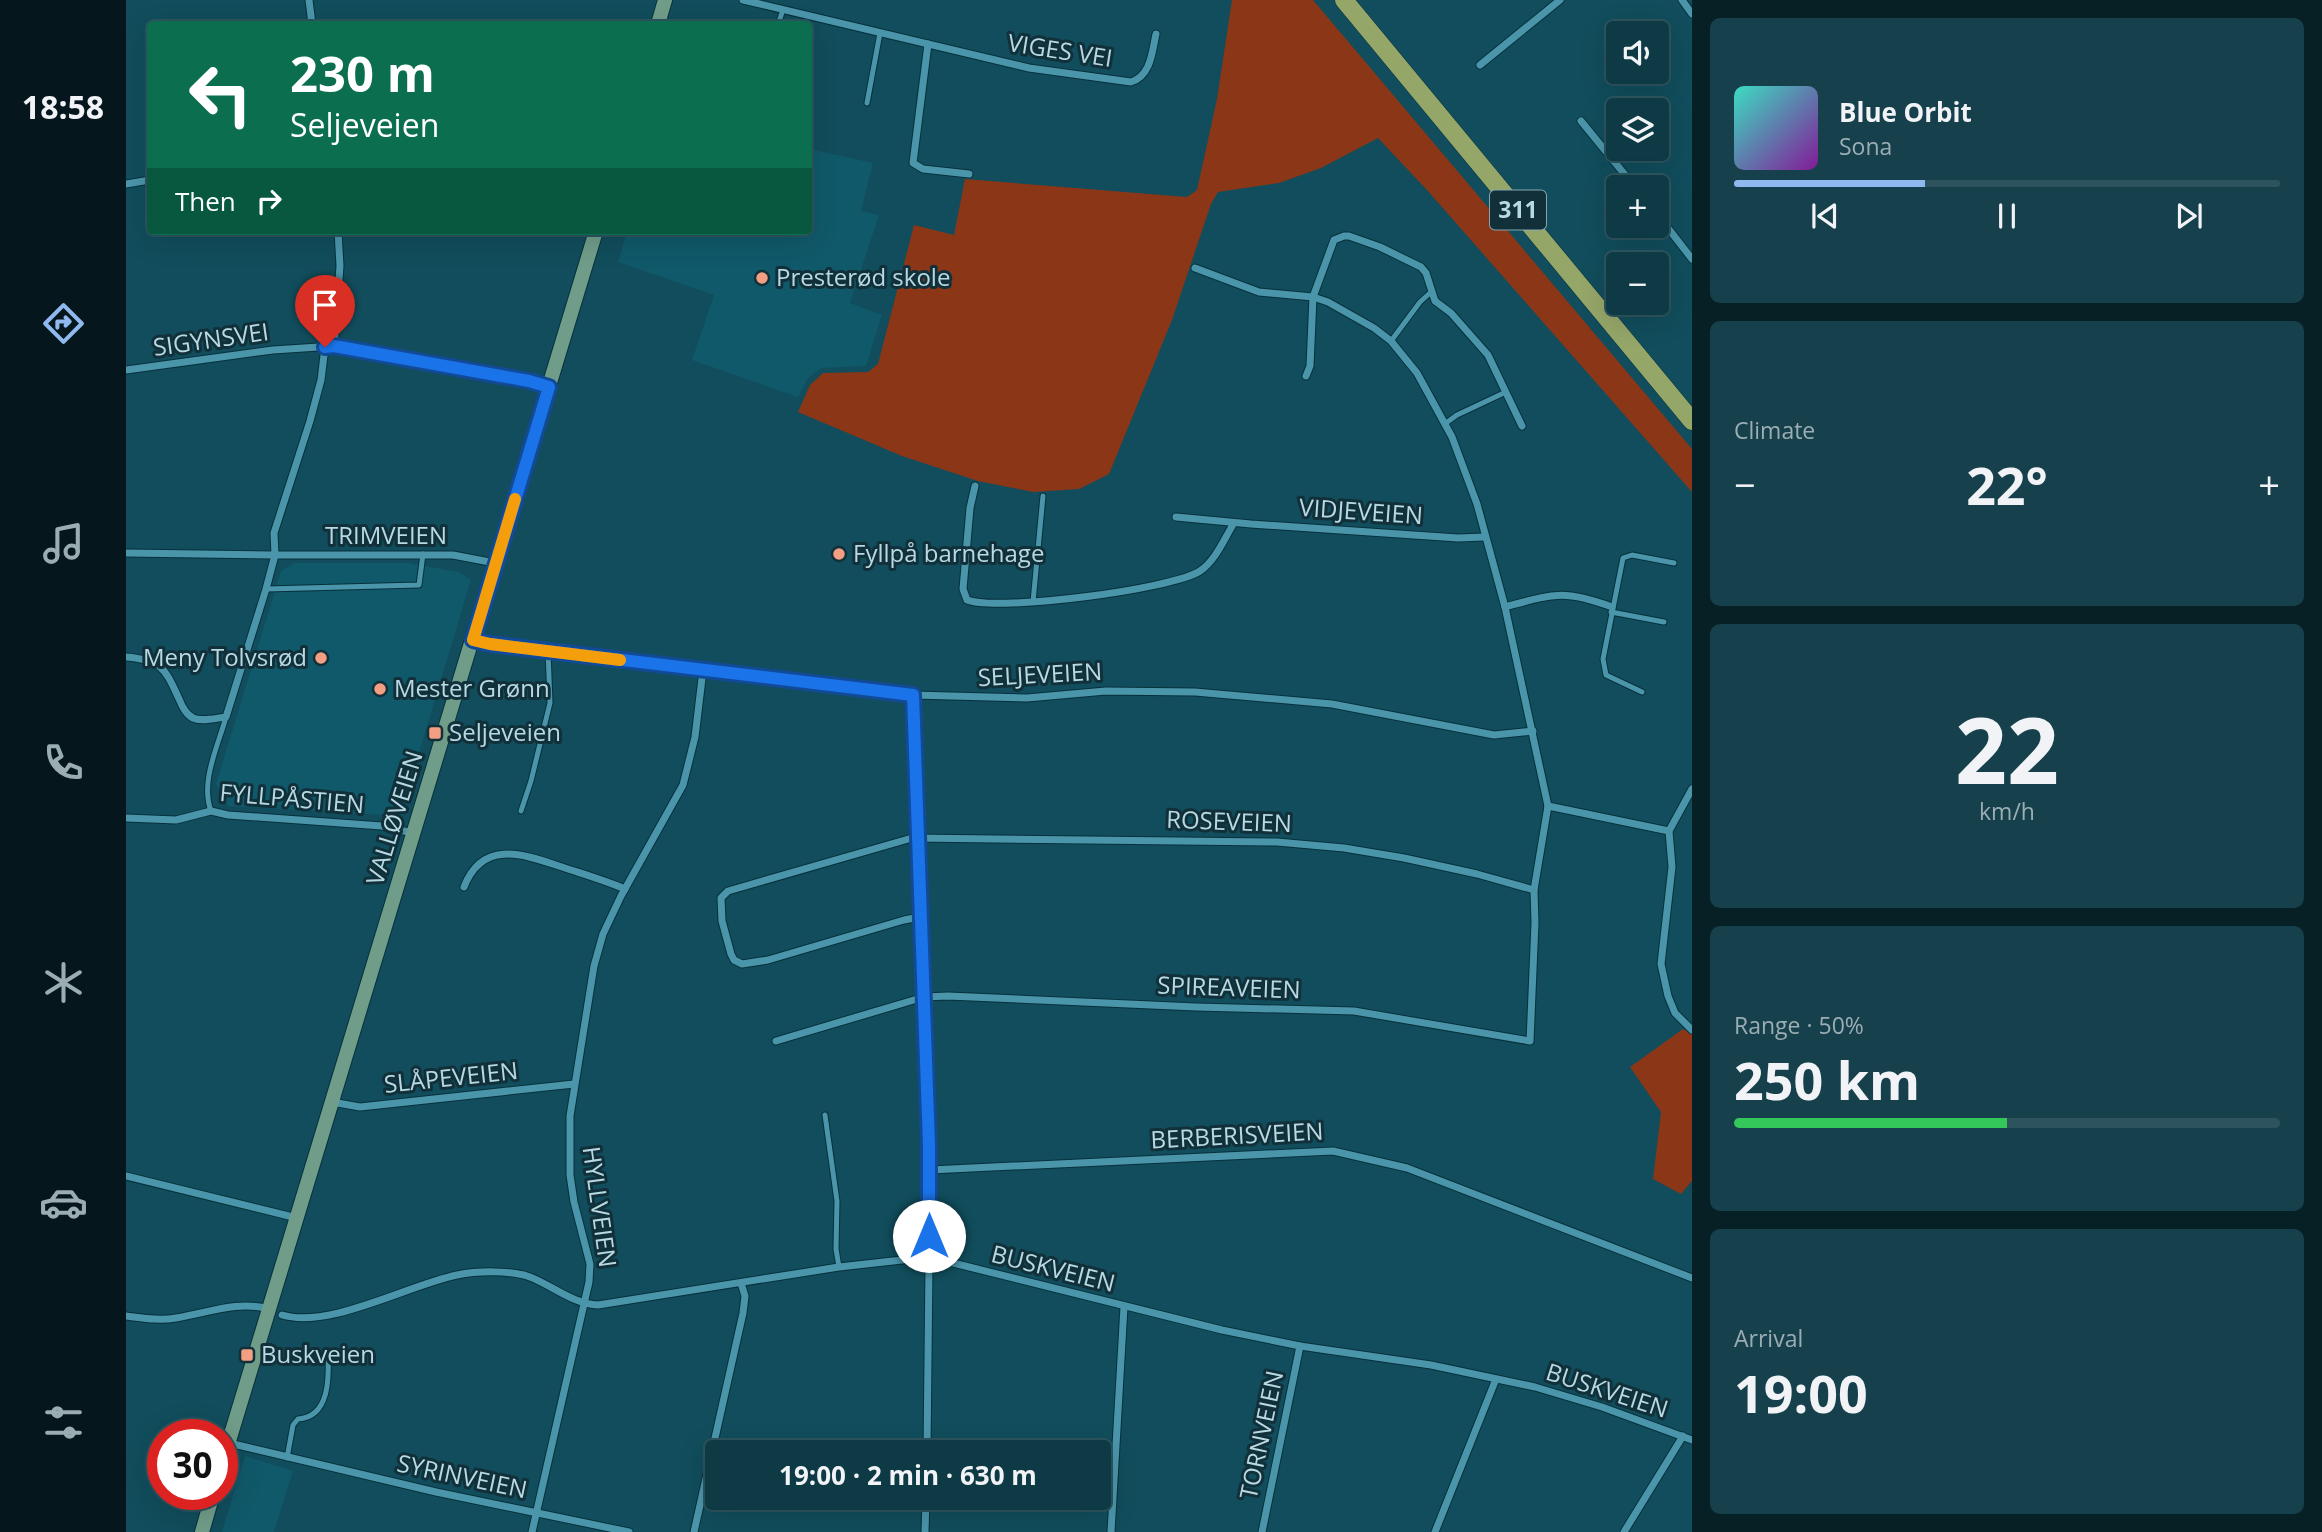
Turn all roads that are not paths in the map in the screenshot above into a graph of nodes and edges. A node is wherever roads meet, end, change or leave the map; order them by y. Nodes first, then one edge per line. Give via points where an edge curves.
1 (309, 0) edge
2 (665, 0) edge
3 (743, 0) edge
4 (1344, 0) edge
5 (1560, 0) edge
6 (1682, 0) edge
7 (783, 10) junction
8 (1692, 14) edge
9 (312, 21) edge
10 (659, 21) edge
11 (779, 21) edge
12 (880, 33) junction
13 (1156, 34) dead end
14 (928, 44) junction
15 (1480, 65) dead end
16 (867, 103) dead end
17 (1581, 121) dead end
18 (969, 174) dead end
19 (1625, 175) edge
20 (147, 180) edge
21 (126, 184) edge
22 (1669, 229) edge
23 (338, 235) edge
24 (595, 235) edge
25 (1692, 259) edge
26 (1195, 268) dead end
27 (1431, 292) junction
28 (1313, 297) junction
29 (1391, 341) junction
30 (334, 346) junction
31 (325, 347) junction
32 (126, 370) edge
33 (1306, 376) dead end
34 (549, 387) junction
35 (1506, 392) junction
36 (1692, 421) edge
37 (1446, 423) junction
38 (1522, 426) dead end
39 (975, 486) dead end
40 (1043, 496) dead end
41 (1176, 517) dead end
42 (1234, 523) junction
43 (1485, 537) junction
44 (126, 553) edge
45 (423, 554) junction
46 (275, 555) junction
47 (1674, 563) dead end
48 (496, 564) junction
49 (266, 589) junction
50 (1033, 602) junction
51 (1505, 607) junction
52 (1611, 610) junction
53 (1664, 622) dead end
54 (473, 640) junction
55 (548, 651) junction
56 (126, 657) edge
57 (702, 670) junction
58 (1642, 692) dead end
59 (913, 695) junction
60 (226, 718) junction
61 (1533, 731) junction
62 (1692, 789) edge
63 (1548, 806) junction
64 (211, 811) junction
65 (521, 811) dead end
66 (126, 818) edge
67 (1669, 831) junction
68 (414, 833) junction
69 (918, 838) junction
70 (464, 887) dead end
71 (625, 889) junction
72 (1534, 890) junction
73 (920, 917) junction
74 (924, 997) junction
75 (1692, 1030) edge
76 (776, 1041) dead end
77 (574, 1084) junction
78 (332, 1102) junction
79 (825, 1115) dead end
80 (930, 1170) junction
81 (126, 1175) edge
82 (297, 1218) junction
83 (929, 1257) junction
84 (839, 1267) junction
85 (1692, 1278) edge
86 (741, 1283) junction
87 (585, 1305) junction
88 (1124, 1307) junction
89 (275, 1312) junction
90 (126, 1316) edge
91 (1300, 1346) junction
92 (328, 1353) dead end
93 (1496, 1379) junction
94 (237, 1419) edge
95 (1683, 1436) junction
96 (927, 1440) edge
97 (1692, 1440) edge
98 (238, 1445) edge
99 (287, 1458) junction
100 (208, 1510) edge
101 (926, 1510) edge
102 (536, 1513) junction
103 (202, 1532) edge
104 (532, 1532) edge
105 (629, 1532) edge
106 (694, 1532) edge
107 (925, 1532) edge
108 (1111, 1532) edge
109 (1262, 1532) edge
110 (1435, 1532) edge
111 (1624, 1532) edge

1 - 9 street
2 - 10 main road
3 - 7 street, VIGES VEI
4 - 36 main road, 311
5 - 15 street
6 - 8 street
7 - 11 lane
7 - 12 street, VIGES VEI
12 - 14 street, VIGES VEI
12 - 16 lane
13 - 14 street, VIGES VEI via 1147,69 1131,82 1029,68
14 - 18 street via 913,163 923,169
17 - 19 street
20 - 21 street
22 - 25 street
23 - 30 street
24 - 34 main road, VALLØVEIEN
26 - 28 street via 1259,292
27 - 28 street via 1421,267 1344,236 1334,240
27 - 29 lane
27 - 35 street via 1488,355
28 - 29 street via 1361,319
28 - 33 street
29 - 37 street via 1417,373
30 - 31 street, SIGYNSVEI
30 - 34 street, SIGYNSVEI
31 - 32 street, SIGYNSVEI
31 - 46 street via 310,421 274,533
34 - 48 main road, VALLØVEIEN
35 - 37 lane
35 - 38 street
37 - 43 street
39 - 50 street via 964,565 965,596 974,602
40 - 50 lane
41 - 42 street, VIDJEVEIEN
42 - 43 street, VIDJEVEIEN
42 - 50 street via 1198,573 1131,589
43 - 51 street
44 - 46 street, TRIMVEIEN
45 - 46 street, TRIMVEIEN
45 - 48 street, TRIMVEIEN
45 - 49 lane via 419,585
46 - 49 street
47 - 52 lane via 1624,556
48 - 54 main road, VALLØVEIEN
49 - 60 street
51 - 52 street via 1559,594 1586,597
51 - 61 street
52 - 53 lane
52 - 58 lane via 1603,649 1606,675
54 - 55 street, SELJEVEIEN
54 - 68 main road, VALLØVEIEN
55 - 57 street, SELJEVEIEN
55 - 65 lane via 550,703
56 - 60 street via 152,660 164,667 182,707 191,716
57 - 59 street, SELJEVEIEN
57 - 71 street, HYLLVEIEN via 695,737 683,785
59 - 61 street, SELJEVEIEN via 1016,698 1106,691 1195,692 1332,704 1494,736
59 - 69 street
60 - 64 lane via 207,788
61 - 63 street
62 - 67 street
63 - 67 street
63 - 72 street
64 - 66 street, FYLLPÅSTIEN via 176,820
64 - 68 street, FYLLPÅSTIEN via 382,826
67 - 75 street via 1672,867 1661,964 1675,1013
68 - 78 main road, VALLØVEIEN
69 - 72 street, ROSEVEIEN via 1277,842 1404,858
69 - 73 street
69 - 73 street, ROSEVEIEN via 894,841 728,891 720,904 731,954 742,964
70 - 71 street via 472,870 488,858 510,853
71 - 77 street, HYLLVEIEN via 603,934 594,966
72 - 74 street, SPIREAVEIEN via 1530,1041 1354,1011
73 - 74 street
74 - 76 street, SPIREAVEIEN
74 - 80 street
77 - 78 street, SLÅPEVEIEN via 360,1107
77 - 87 street, HYLLVEIEN via 570,1175 590,1264
78 - 82 main road, VALLØVEIEN
79 - 84 lane via 837,1201
80 - 83 street
80 - 85 street, BERBERISVEIEN via 1333,1151 1407,1168
81 - 82 street
82 - 89 main road, VALLØVEIEN
83 - 84 street, BUSKVEIEN
83 - 88 street, BUSKVEIEN
83 - 96 street
84 - 86 street, BUSKVEIEN
86 - 87 street, BUSKVEIEN
86 - 106 street via 743,1313
87 - 89 street via 516,1272 457,1275 384,1300 306,1318
87 - 102 street, HYLLVEIEN
88 - 91 street, BUSKVEIEN
88 - 108 street
89 - 90 street via 249,1304 157,1320
89 - 94 main road, VALLØVEIEN
91 - 93 street, BUSKVEIEN
91 - 109 street, TORNVEIEN
92 - 99 lane via 329,1373 320,1409 293,1425
93 - 95 street, BUSKVEIEN via 1602,1407
93 - 110 street
95 - 97 street, BUSKVEIEN
95 - 111 street
98 - 99 street, SYRINVEIEN
99 - 102 street, SYRINVEIEN
100 - 103 main road
101 - 107 street
102 - 104 street, HYLLVEIEN
102 - 105 street, SYRINVEIEN

